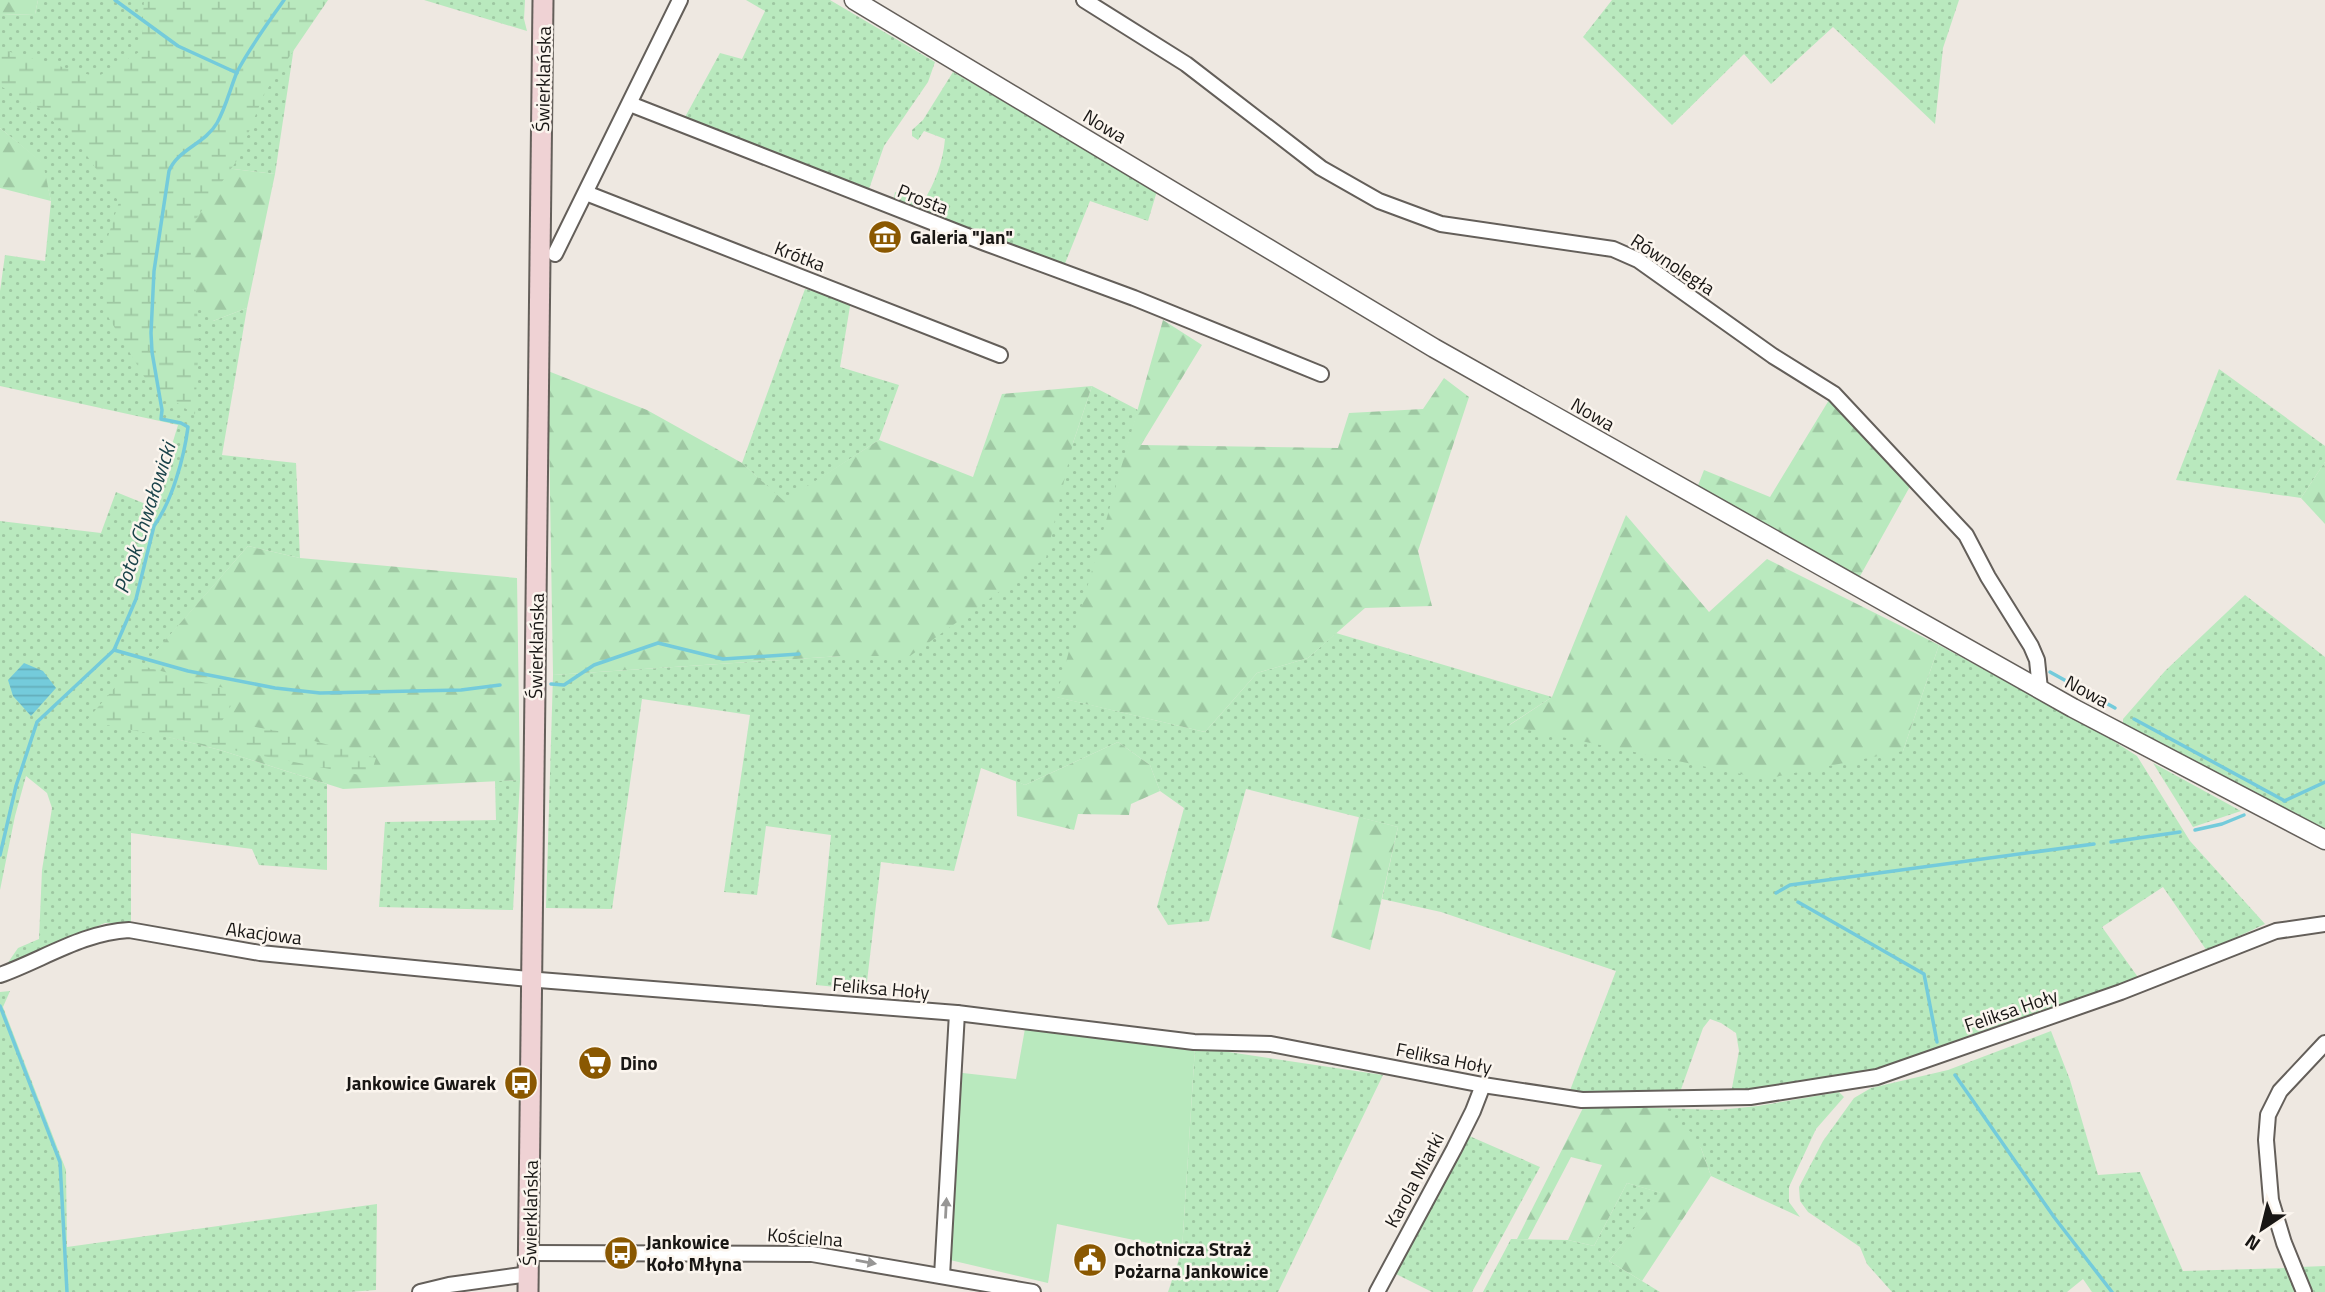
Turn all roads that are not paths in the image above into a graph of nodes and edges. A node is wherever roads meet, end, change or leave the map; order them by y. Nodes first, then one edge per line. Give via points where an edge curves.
1 (543, 0) edge
2 (680, 0) edge
3 (854, 0) edge
4 (1084, 0) edge
5 (629, 104) junction
6 (586, 193) junction
7 (555, 254) dead end
8 (1000, 355) dead end
9 (1321, 374) dead end
10 (2040, 689) junction
11 (2325, 840) edge
12 (2325, 924) edge
13 (0, 975) edge
14 (533, 978) junction
15 (957, 1013) junction
16 (2325, 1043) edge
17 (1483, 1085) junction
18 (529, 1252) junction
19 (942, 1276) junction
20 (528, 1283) edge
21 (420, 1292) edge
22 (1033, 1292) edge
23 (1377, 1292) edge
24 (2304, 1292) edge

1 - 14 main road, Świerklańska
2 - 5 street
3 - 10 street, Nowa via 1422,341
4 - 10 street, Równoległa via 1186,64 1293,149 1379,201 1441,224 1626,254 1834,394 1966,534 2031,646
5 - 6 street
5 - 9 street, Prosta
6 - 7 street
6 - 8 street, Krótka
10 - 11 street, Nowa
12 - 17 street, Feliksa Hoły via 2276,931 2121,992 1877,1077 1736,1097 1582,1100
13 - 14 street, Akacjowa via 84,940 130,930 260,953
14 - 15 street, Feliksa Hoły
14 - 18 main road, Świerklańska
15 - 17 street, Feliksa Hoły via 1194,1042 1271,1044
19 -> 15 street
16 - 24 street via 2280,1091 2268,1115 2271,1200
17 - 23 street, Karola Miarki
18 -> 19 street, Kościelna via 812,1254
18 - 20 main road, Świerklańska
19 - 22 street, Kościelna
20 - 21 street via 449,1285

